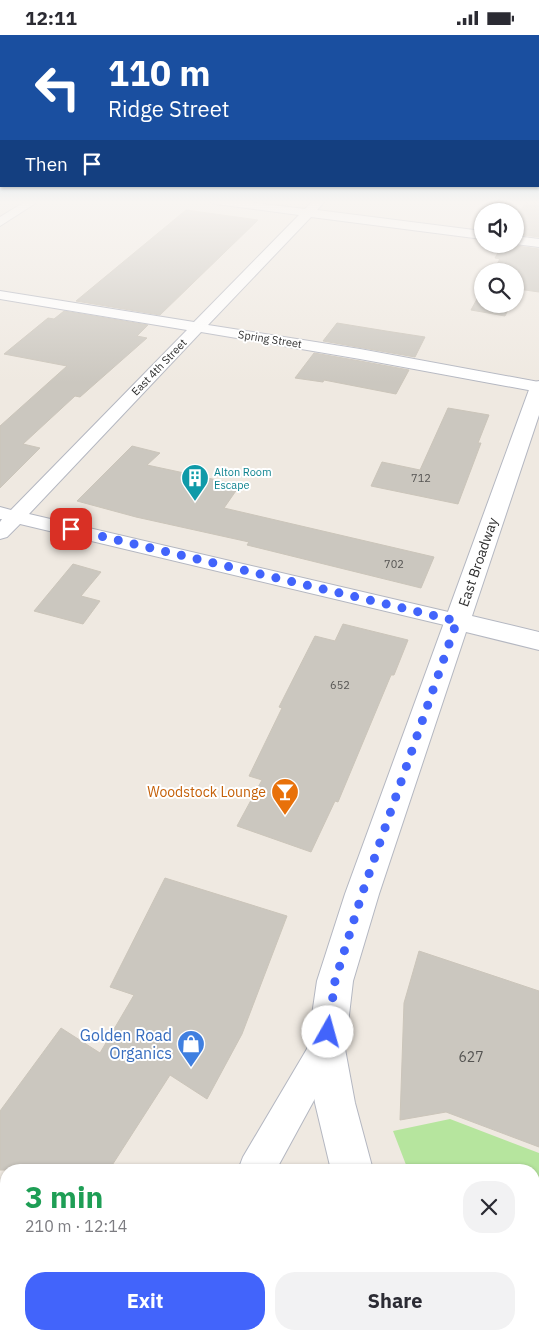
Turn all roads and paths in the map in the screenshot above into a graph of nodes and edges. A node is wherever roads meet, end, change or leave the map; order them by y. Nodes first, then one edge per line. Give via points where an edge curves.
1 (260, 262) edge
2 (0, 295) edge
3 (197, 327) junction
4 (539, 387) edge
5 (8, 514) edge
6 (0, 533) edge
7 (457, 621) junction
8 (539, 641) edge
9 (326, 1049) junction
10 (259, 1164) edge
11 (350, 1164) edge

1 - 3 street, East 4th Street
2 - 3 street, Spring Street
3 - 4 street, Spring Street
3 - 5 street, East 4th Street
4 - 7 street, East Broadway
5 - 6 street, East 4th Street
5 - 7 street
7 - 8 street
7 - 9 street, East Broadway via 335,981
9 - 10 street
9 - 11 street, East Broadway

